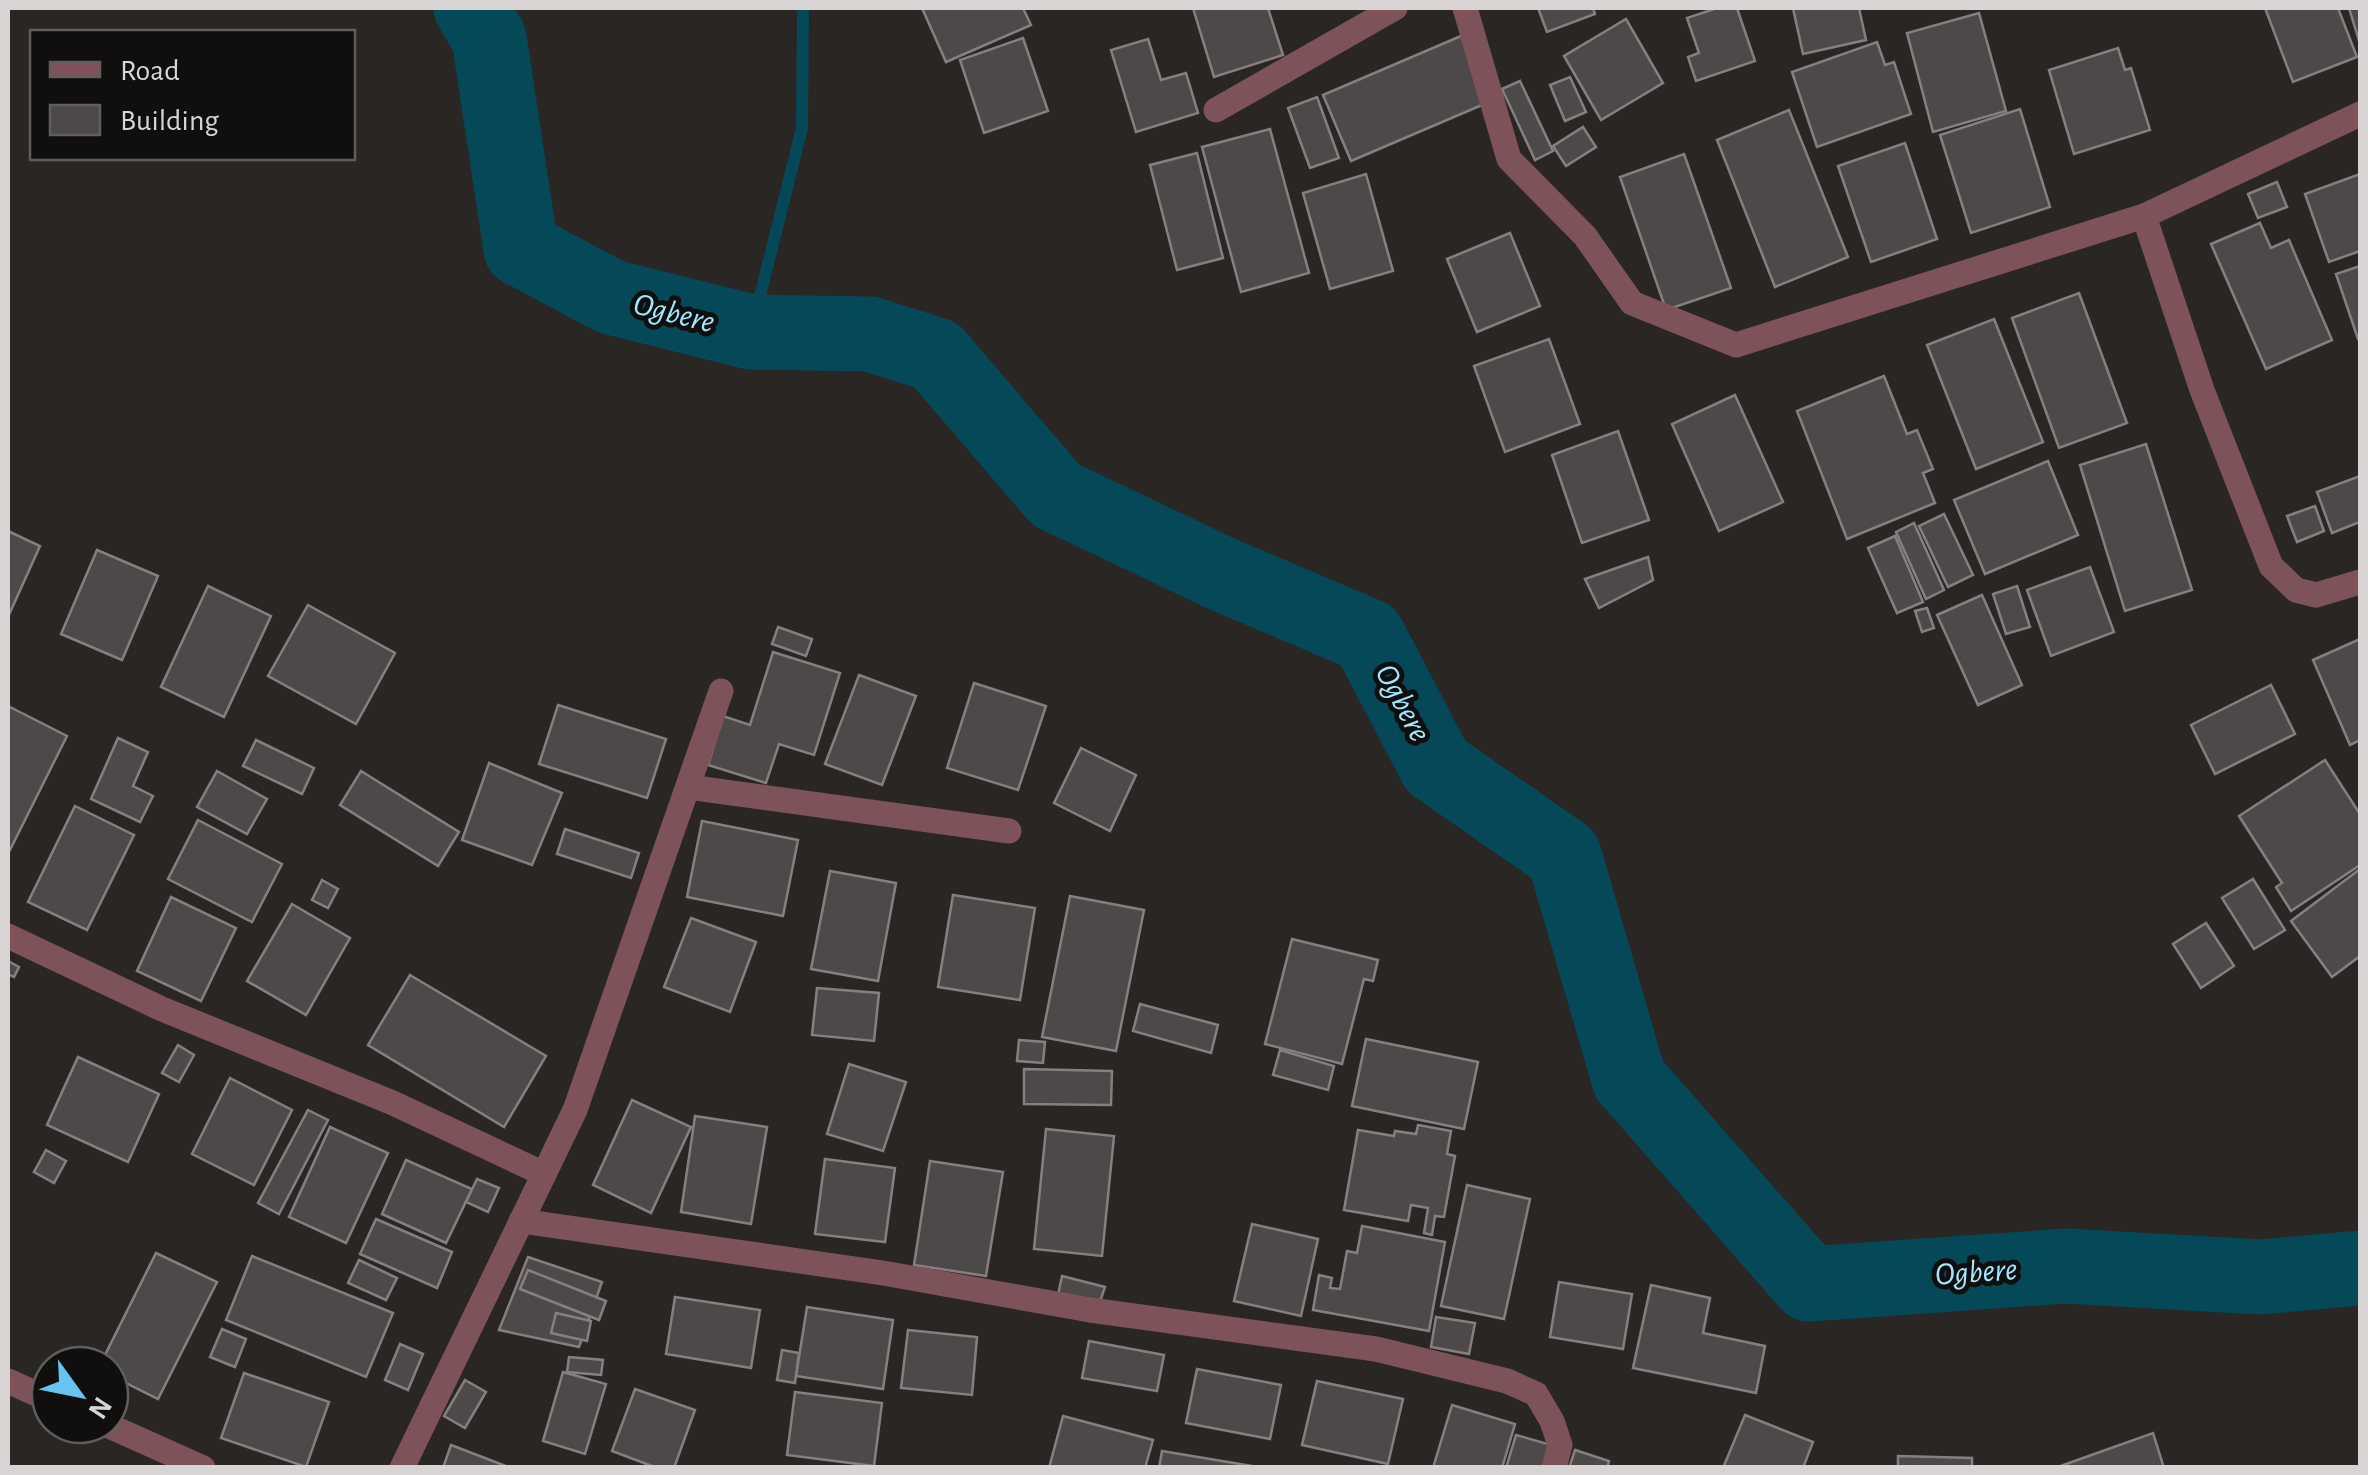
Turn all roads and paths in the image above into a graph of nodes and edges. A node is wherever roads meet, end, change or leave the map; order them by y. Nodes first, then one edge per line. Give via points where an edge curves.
1 (1395, 8) edge
2 (1465, 8) edge
3 (1216, 110) dead end
4 (2360, 114) edge
5 (2144, 216) junction
6 (2360, 582) edge
7 (720, 691) dead end
8 (688, 788) junction
9 (1009, 831) dead end
10 (8, 936) edge
11 (544, 1174) junction
12 (521, 1221) junction
13 (130, 1435) edge
14 (202, 1468) edge
15 (402, 1468) edge
16 (1554, 1468) edge

1 - 3 street
2 - 5 street via 1509,158 1585,236 1632,303 1736,345
4 - 5 street
5 - 6 street via 2271,566 2296,590 2316,595
7 - 8 street
8 - 9 street
8 - 11 street via 575,1110
10 - 11 street
11 - 12 street
12 - 15 street
12 - 16 street via 1376,1349 1536,1394 1560,1446
13 - 14 street

